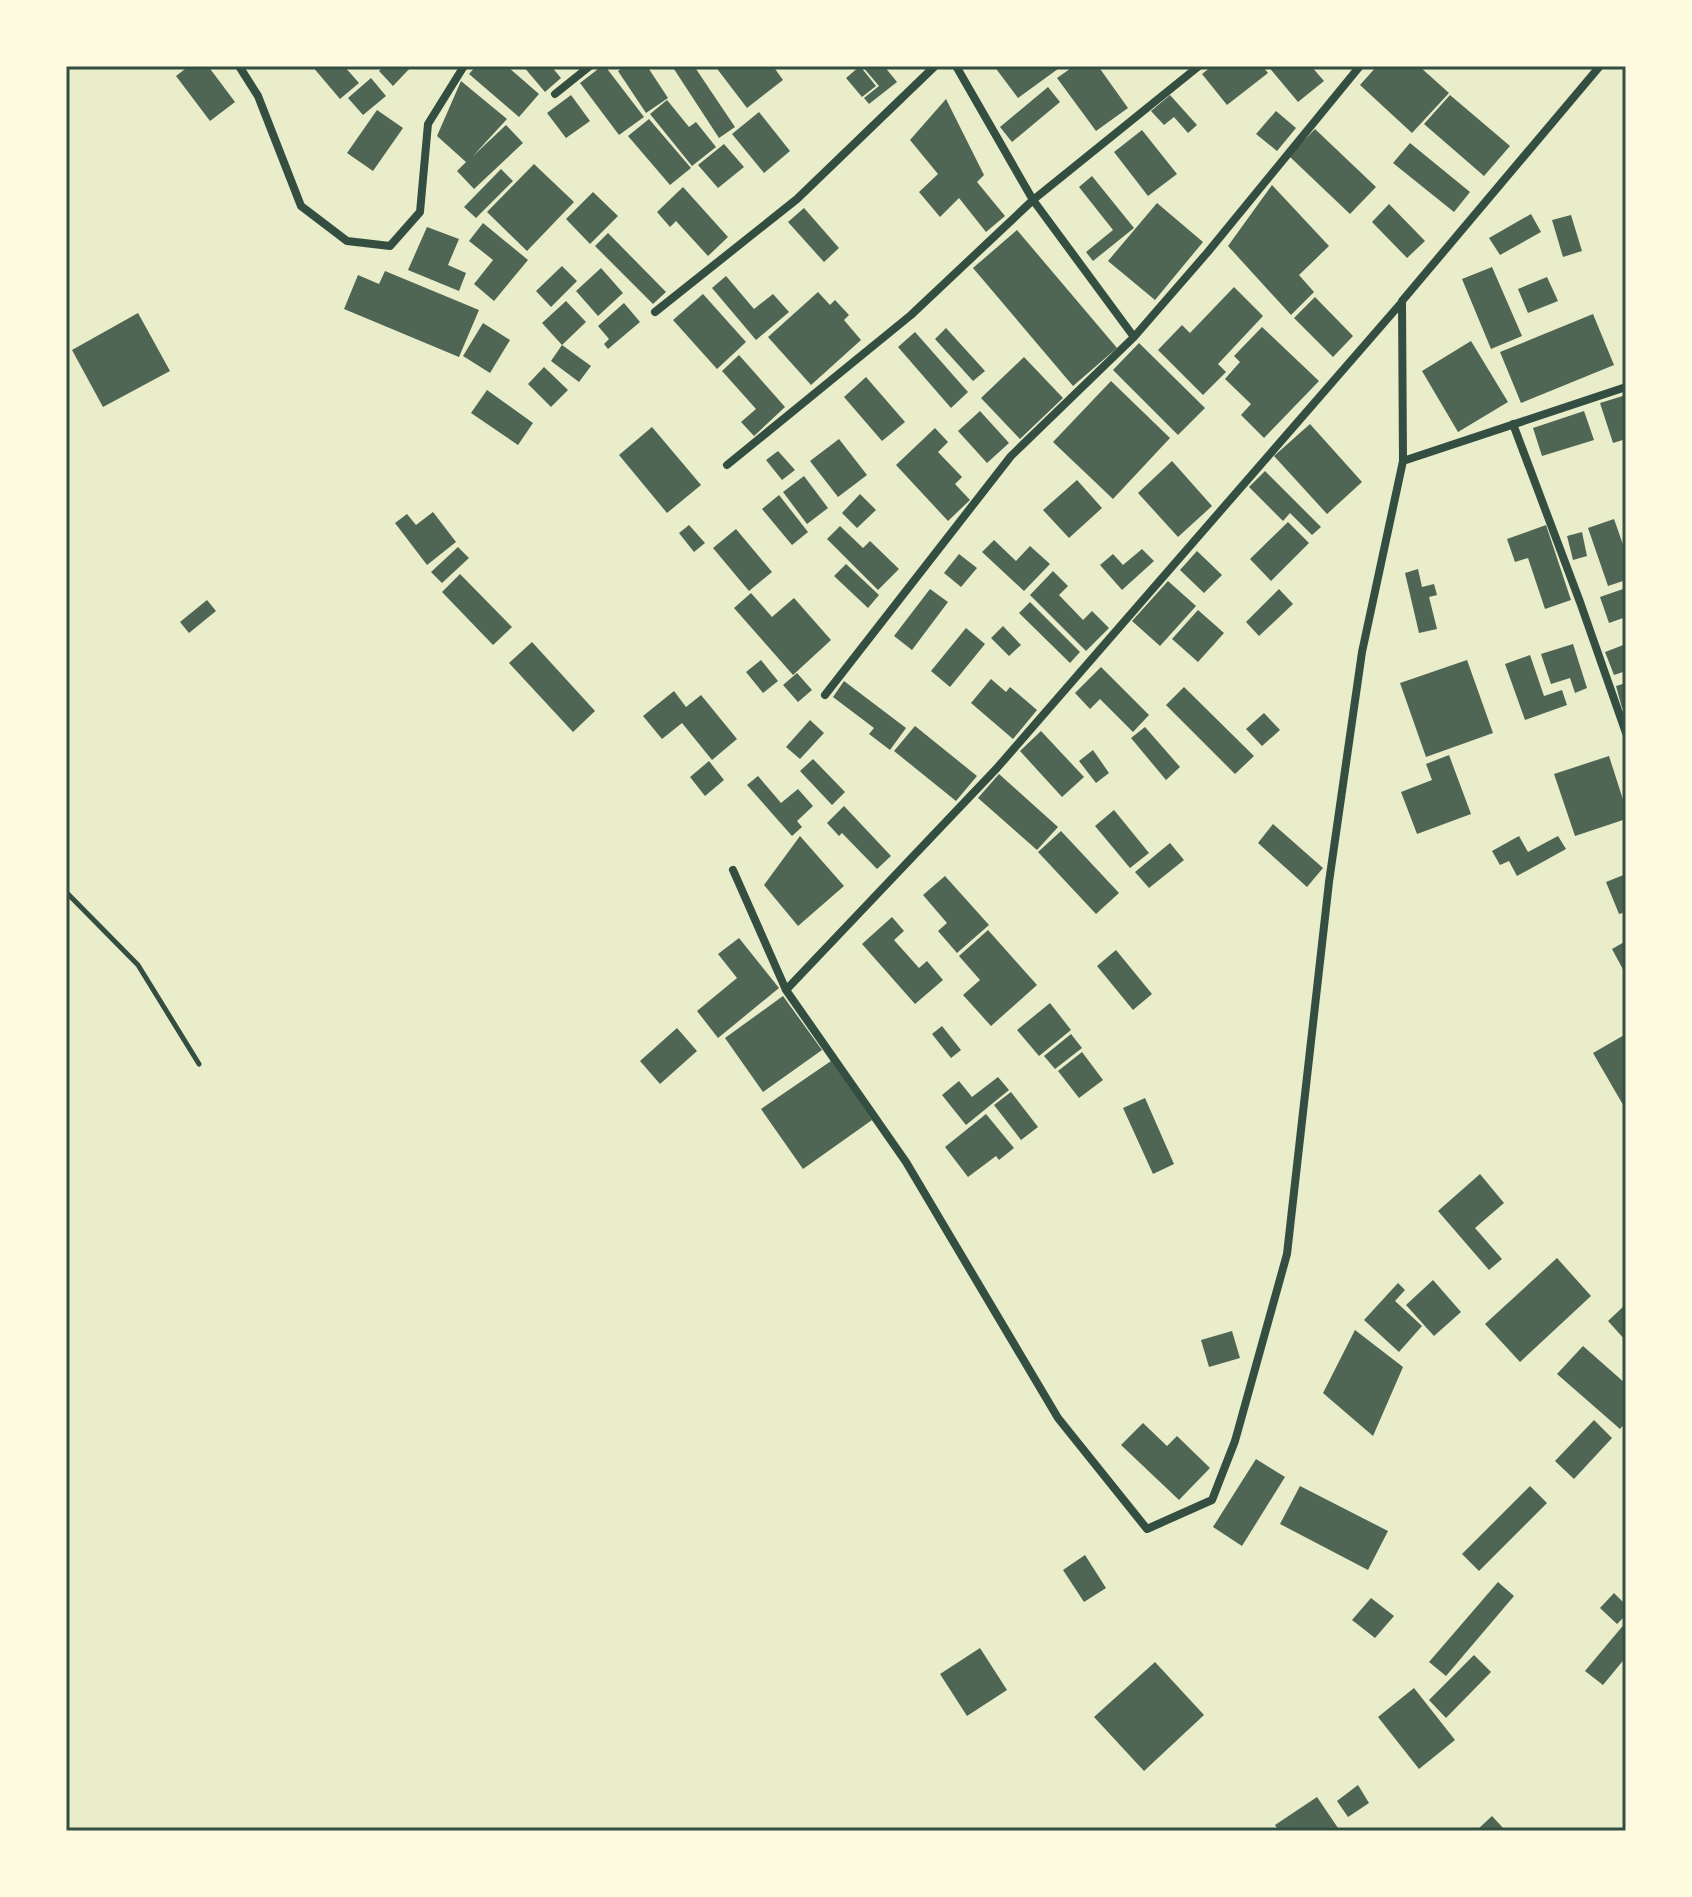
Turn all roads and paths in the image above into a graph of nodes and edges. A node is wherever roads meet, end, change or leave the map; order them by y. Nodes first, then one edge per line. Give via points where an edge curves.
1 (239, 66) edge
2 (464, 66) edge
3 (590, 66) edge
4 (935, 66) edge
5 (956, 66) edge
6 (1199, 66) edge
7 (1360, 66) edge
8 (1600, 66) edge
9 (555, 94) dead end
10 (1033, 200) junction
11 (1402, 301) junction
12 (655, 312) dead end
13 (1134, 337) junction
14 (1626, 387) edge
15 (1513, 424) junction
16 (1403, 461) junction
17 (727, 465) dead end
18 (825, 695) dead end
19 (1626, 733) edge
20 (733, 870) dead end
21 (66, 892) edge
22 (786, 990) junction
23 (199, 1064) dead end

1 - 2 street via 258,96 301,206 347,241 390,246 420,212 428,124
3 - 9 street
4 - 12 street via 797,199
5 - 10 street
6 - 10 street
7 - 13 street
8 - 11 street
10 - 13 street
10 - 17 street via 911,315
11 - 16 street
11 - 22 street via 997,768
13 - 18 street via 1011,456
14 - 15 street
15 - 16 street
15 - 19 street
16 - 22 street via 1362,652 1329,882 1287,1254 1235,1441 1212,1500 1147,1529 1058,1418 906,1162
20 - 22 street
21 - 23 path via 138,965

